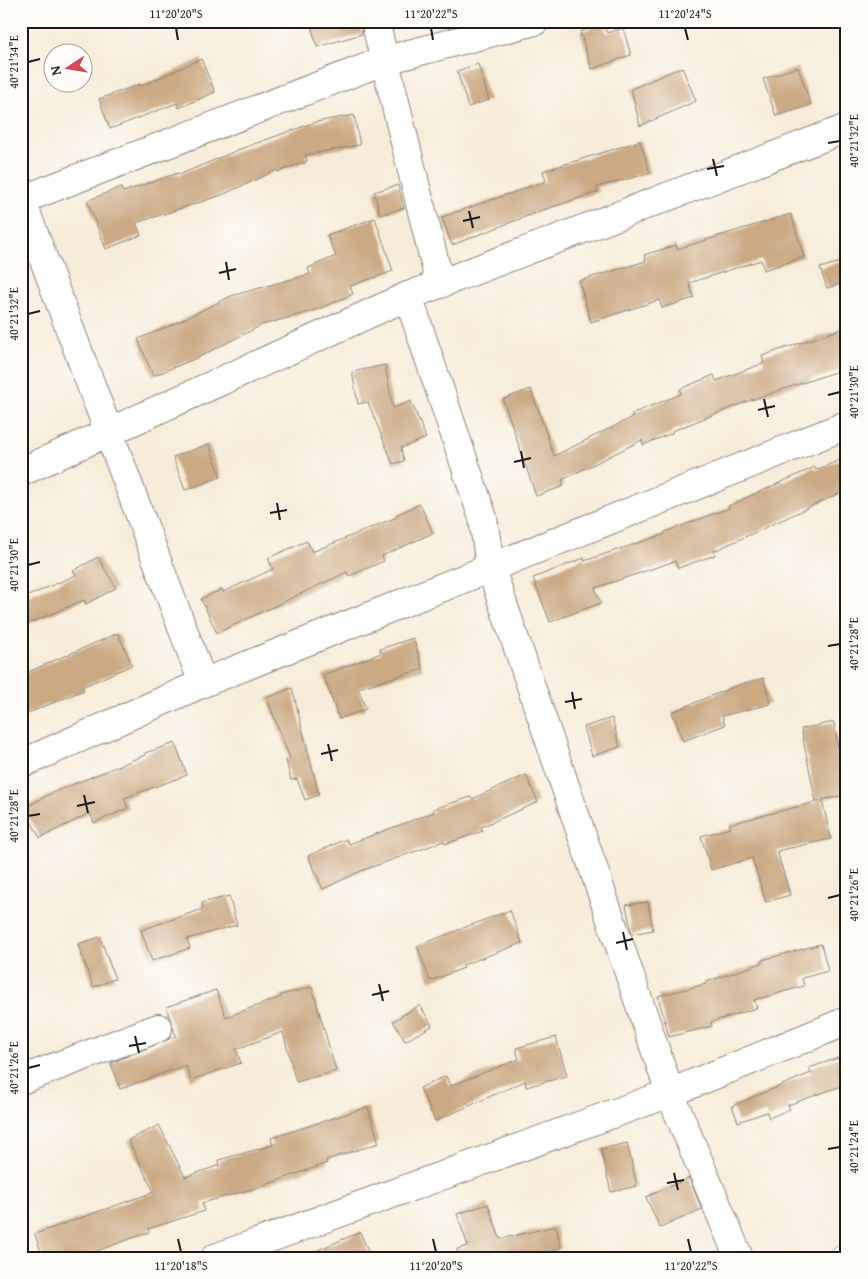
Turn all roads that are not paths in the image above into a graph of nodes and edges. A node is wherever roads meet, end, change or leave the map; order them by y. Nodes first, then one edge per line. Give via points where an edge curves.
1 (376, 21) edge
2 (535, 21) edge
3 (386, 60) junction
4 (847, 128) edge
5 (21, 200) edge
6 (440, 284) junction
7 (408, 296) junction
8 (847, 425) edge
9 (109, 431) junction
10 (21, 472) edge
11 (490, 566) junction
12 (203, 683) junction
13 (21, 764) edge
14 (847, 1021) edge
15 (158, 1028) dead end
16 (21, 1080) edge
17 (670, 1093) junction
18 (215, 1258) edge
19 (739, 1258) edge

1 - 3 street
2 - 3 street
3 - 5 street
3 - 6 street
4 - 6 street
5 - 9 street
6 - 7 street
7 - 9 street
7 - 11 street via 483,518
8 - 11 street
9 - 10 street
9 - 12 street
11 - 12 street
11 - 17 street
12 - 13 street
14 - 17 street
15 - 16 street
17 - 18 street
17 - 19 street

